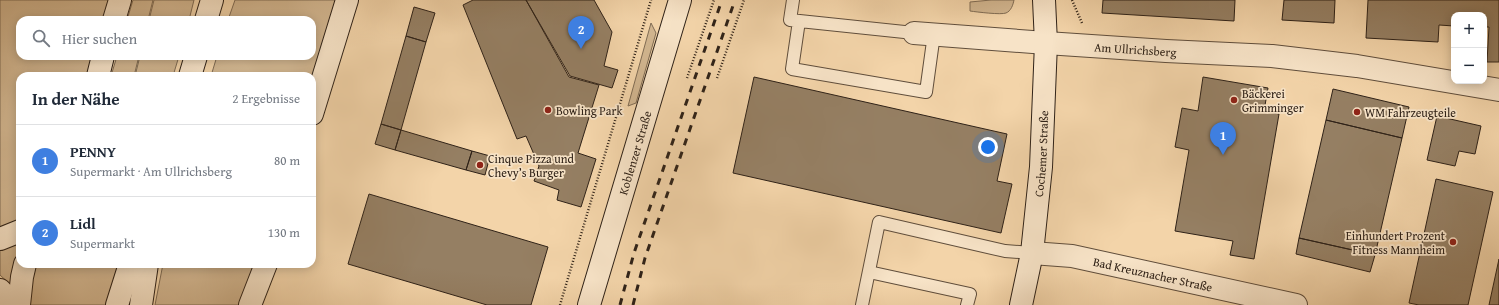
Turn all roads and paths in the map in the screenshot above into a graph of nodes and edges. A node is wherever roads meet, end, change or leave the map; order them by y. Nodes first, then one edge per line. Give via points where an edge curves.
1 (120, 0) edge
2 (212, 0) edge
3 (346, 0) edge
4 (651, 0) edge
5 (680, 0) edge
6 (714, 0) edge
7 (744, 0) edge
8 (793, 0) edge
9 (1044, 0) edge
10 (115, 16) edge
11 (207, 16) edge
12 (799, 21) junction
13 (924, 33) junction
14 (1046, 44) junction
15 (103, 60) edge
16 (195, 60) edge
17 (99, 72) edge
18 (191, 72) edge
19 (687, 78) dead end
20 (717, 78) dead end
21 (1499, 90) edge
22 (316, 101) edge
23 (16, 233) edge
24 (0, 239) edge
25 (1032, 253) junction
26 (24, 268) edge
27 (129, 268) edge
28 (146, 268) edge
29 (264, 268) edge
30 (869, 272) junction
31 (0, 290) edge
32 (14, 305) edge
33 (19, 305) edge
34 (117, 305) edge
35 (141, 305) edge
36 (250, 305) edge
37 (560, 305) edge
38 (589, 305) edge
39 (862, 305) edge
40 (967, 305) edge
41 (1021, 305) edge
42 (1296, 305) edge

1 - 10 street
2 - 11 street
3 - 22 street
4 - 37 path
5 - 38 street, Koblenzer Straße
6 - 19 path
7 - 20 path
8 - 12 lane via 790,20
9 - 14 street, Cochemer Straße
12 - 13 lane, Am Ullrichsberg
12 - 13 lane via 792,69 926,92
13 - 14 street, Am Ullrichsberg
14 - 21 street, Am Ullrichsberg via 1272,56 1357,66
14 - 25 street, Cochemer Straße via 1041,167
15 - 17 street
16 - 18 street
23 - 24 street
25 - 30 lane via 1005,251 879,222
25 - 41 street, Cochemer Straße
25 - 42 street, Bad Kreuznacher Straße via 1072,256
26 - 33 street
27 - 34 street
28 - 35 street
29 - 36 street
30 - 39 lane
30 - 40 lane via 970,294
31 - 32 street

